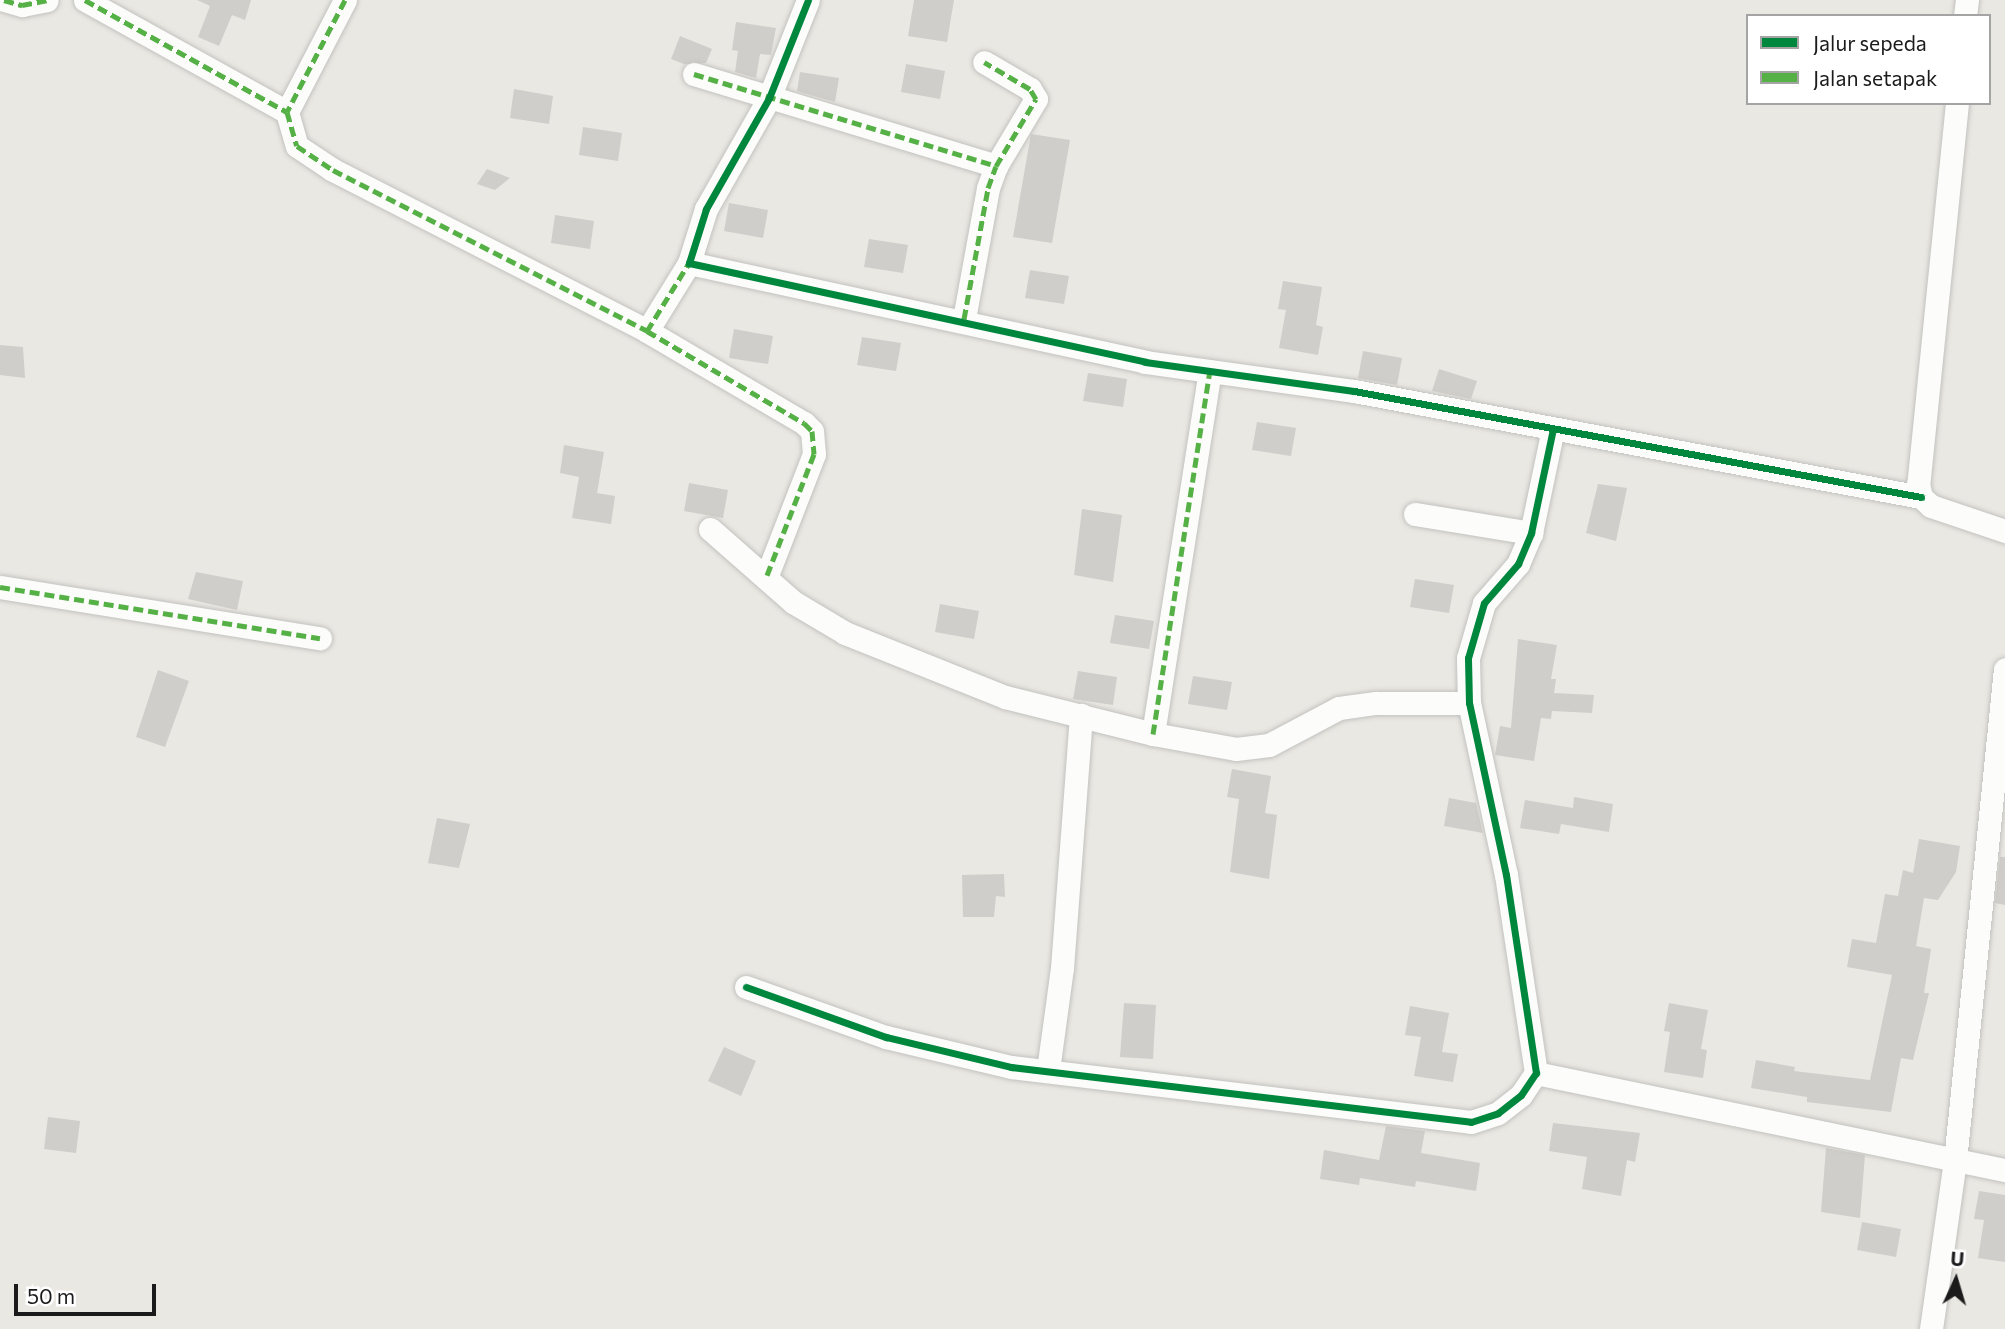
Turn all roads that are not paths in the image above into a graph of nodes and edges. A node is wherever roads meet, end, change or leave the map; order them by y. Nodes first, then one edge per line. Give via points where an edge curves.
1 (4, 0) edge
2 (47, 0) edge
3 (85, 0) edge
4 (345, 0) edge
5 (808, 0) edge
6 (984, 62) dead end
7 (694, 74) dead end
8 (769, 98) junction
9 (1957, 105) edge
10 (287, 112) junction
11 (996, 166) junction
12 (689, 263) junction
13 (964, 319) junction
14 (647, 331) junction
15 (1209, 370) junction
16 (1553, 429) junction
17 (1920, 497) junction
18 (1415, 514) dead end
19 (710, 529) dead end
20 (2005, 531) edge
21 (1531, 533) junction
22 (766, 578) junction
23 (0, 587) edge
24 (320, 638) dead end
25 (2005, 670) edge
26 (1469, 703) junction
27 (1081, 715) junction
28 (1153, 734) junction
29 (746, 987) dead end
30 (1048, 1070) junction
31 (1536, 1073) junction
32 (1955, 1161) junction
33 (2005, 1170) edge
34 (1931, 1329) edge

1 - 2 street via 22,5
3 - 10 street
4 - 10 street
5 - 8 street
6 - 11 street via 1030,89 1036,99
7 - 8 street
8 - 11 street
8 - 12 street via 706,209
9 - 17 street
10 - 14 street via 293,137 306,155
11 - 13 street via 974,251
12 - 13 street
12 - 14 street
13 - 15 street via 1145,362
14 - 22 street via 811,431 815,443 811,465
15 - 16 street via 1354,391
15 - 28 street
16 - 17 street
16 - 21 street
17 - 20 street via 1931,506
18 - 21 street
19 - 22 street
21 - 26 street via 1518,564 1477,618 1468,658
22 - 27 street via 793,602 845,633 915,664 1005,697
23 - 24 street
25 - 32 street
26 - 28 street via 1376,703 1339,708 1269,745 1236,749
26 - 31 street via 1506,874
27 - 28 street
27 - 30 street via 1064,955
29 - 30 street via 935,1051
30 - 31 street via 1471,1122 1498,1113 1521,1094
31 - 32 street
32 - 33 street
32 - 34 street

